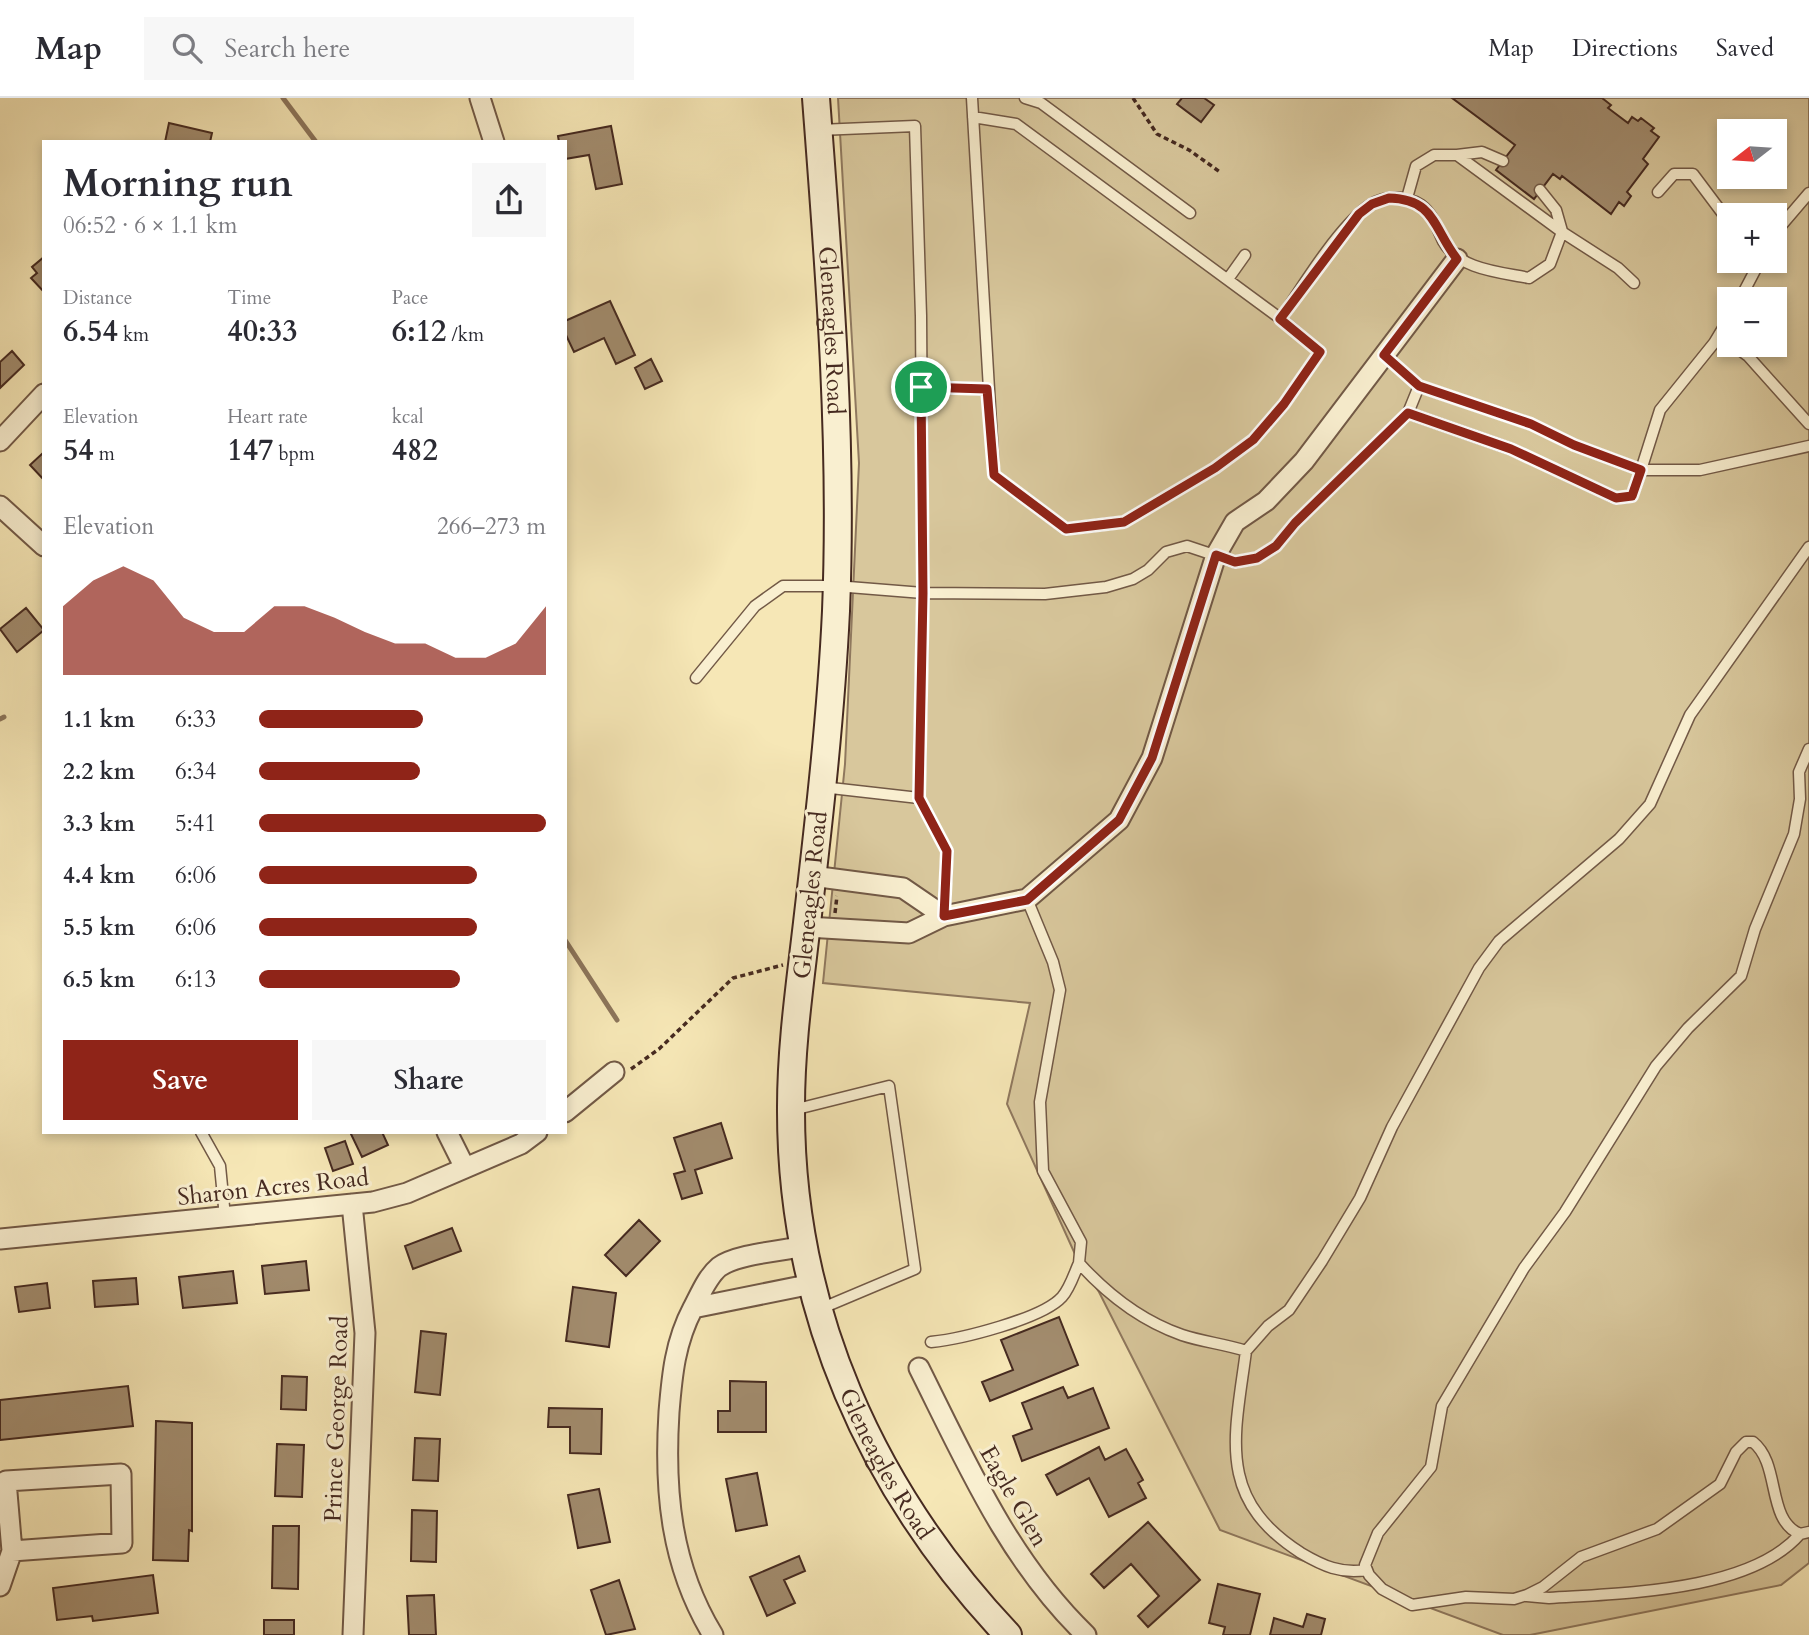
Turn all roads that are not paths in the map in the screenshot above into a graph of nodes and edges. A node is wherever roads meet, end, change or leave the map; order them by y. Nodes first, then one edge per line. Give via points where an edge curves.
1 (480, 98) edge
2 (816, 98) edge
3 (972, 98) edge
4 (1025, 98) edge
5 (973, 117) junction
6 (819, 130) junction
7 (493, 140) edge
8 (1457, 155) junction
9 (1503, 162) dead end
10 (1540, 190) dead end
11 (1658, 192) dead end
12 (1809, 193) edge
13 (1407, 198) junction
14 (1717, 206) edge
15 (1190, 213) dead end
16 (1787, 219) edge
17 (1562, 232) junction
18 (1245, 255) dead end
19 (1457, 259) junction
20 (1228, 279) junction
21 (1634, 283) dead end
22 (1280, 319) junction
23 (1717, 337) edge
24 (1384, 355) junction
25 (1749, 357) edge
26 (1419, 386) junction
27 (921, 387) junction
28 (987, 389) junction
29 (42, 396) edge
30 (1408, 413) junction
31 (1809, 424) edge
32 (0, 441) edge
33 (1809, 446) edge
34 (1641, 470) junction
35 (0, 506) edge
36 (42, 544) edge
37 (1809, 547) edge
38 (1216, 555) junction
39 (836, 586) junction
40 (923, 593) junction
41 (695, 678) dead end
42 (1809, 749) edge
43 (822, 787) junction
44 (919, 798) junction
45 (812, 876) junction
46 (1027, 900) junction
47 (944, 916) junction
48 (807, 927) junction
49 (614, 1072) road end
50 (567, 1110) edge
51 (791, 1110) junction
52 (202, 1134) edge
53 (448, 1134) edge
54 (534, 1134) edge
55 (465, 1168) junction
56 (352, 1204) junction
57 (225, 1217) junction
58 (0, 1239) edge
59 (804, 1247) junction
60 (1079, 1263) junction
61 (815, 1297) junction
62 (693, 1308) junction
63 (931, 1342) dead end
64 (1246, 1351) junction
65 (919, 1368) dead end
66 (1805, 1533) edge
67 (12, 1552) junction
68 (1366, 1570) junction
69 (0, 1586) edge
70 (1527, 1595) junction
71 (353, 1635) edge
72 (713, 1635) edge
73 (1008, 1635) edge
74 (1086, 1635) edge

1 - 7 street
2 - 6 street, Gleneagles Road
3 - 5 lane
4 - 15 lane via 1041,103
5 - 20 lane via 1016,124
5 - 28 lane
6 - 27 lane via 915,126
6 - 39 street, Gleneagles Road via 838,411
8 - 9 lane via 1482,152
8 - 13 lane via 1434,155 1416,166
8 - 17 lane
10 - 17 lane via 1556,210
11 - 14 lane via 1674,174 1693,174
12 - 16 lane
13 - 19 lane via 1435,221
13 - 22 lane via 1389,198 1359,214
17 - 19 lane via 1550,264 1529,278
17 - 21 lane
18 - 20 lane
19 - 24 street
20 - 22 lane
22 - 28 lane via 1320,352 1284,404 1253,440 1124,522 1066,529 994,475
23 - 34 lane via 1660,410
24 - 26 lane
24 - 38 street via 1304,461 1266,501 1235,522
25 - 31 lane
26 - 30 lane
26 - 34 lane via 1531,424
27 - 28 lane
27 - 40 lane
29 - 32 street
30 - 34 lane via 1511,449 1616,498 1632,496
30 - 38 lane via 1276,546 1257,558 1235,562
33 - 34 lane via 1700,470
35 - 36 street
37 - 64 lane via 1690,715 1650,804 1619,839 1499,941 1479,968 1392,1127 1360,1198 1322,1261 1289,1310
38 - 40 lane via 1187,546 1166,552 1133,579 1106,587 1045,594
38 - 46 street via 1152,758 1119,820
39 - 40 lane
39 - 41 lane via 783,586 755,607
39 - 43 street, Gleneagles Road
40 - 44 lane
42 - 68 lane via 1800,772 1794,834 1741,976 1656,1066 1565,1212 1524,1268 1442,1406 1431,1467 1378,1533 1366,1558
43 - 44 lane
43 - 45 street, Gleneagles Road
44 - 47 lane via 947,851
45 - 47 street via 903,888
45 - 48 street, Gleneagles Road
46 - 47 street
46 - 60 lane via 1060,990 1040,1102 1043,1171 1081,1242
47 - 48 street via 909,933
48 - 51 street, Gleneagles Road
49 - 50 street
51 - 59 street, Gleneagles Road
51 - 61 lane via 890,1086 915,1269
52 - 57 lane via 220,1166
53 - 55 street
54 - 55 street, Sharon Acres Road
55 - 56 street, Sharon Acres Road via 407,1193
56 - 57 street, Sharon Acres Road
56 - 71 street, Prince George Road via 365,1333
57 - 58 street, Sharon Acres Road
59 - 61 street, Gleneagles Road
59 - 62 street via 720,1267
60 - 63 lane via 1067,1289 1049,1307 983,1332
60 - 64 lane via 1137,1313 1182,1335
61 - 62 street
61 - 73 street, Gleneagles Road via 844,1385 884,1470 936,1552
62 - 72 street via 672,1368 667,1491 682,1570
64 - 68 lane via 1235,1423 1238,1476 1244,1493 1275,1532 1305,1555 1345,1573
65 - 74 street, Eagle Glen via 978,1485 1024,1563 1057,1607
66 - 70 lane via 1762,1563 1695,1582 1549,1598
66 - 70 lane via 1787,1525 1764,1453 1753,1442 1746,1442 1720,1484 1657,1530 1581,1557
67 - 67 street via 6,1481 121,1474 122,1543
67 - 69 street
68 - 70 lane via 1382,1589 1412,1605

